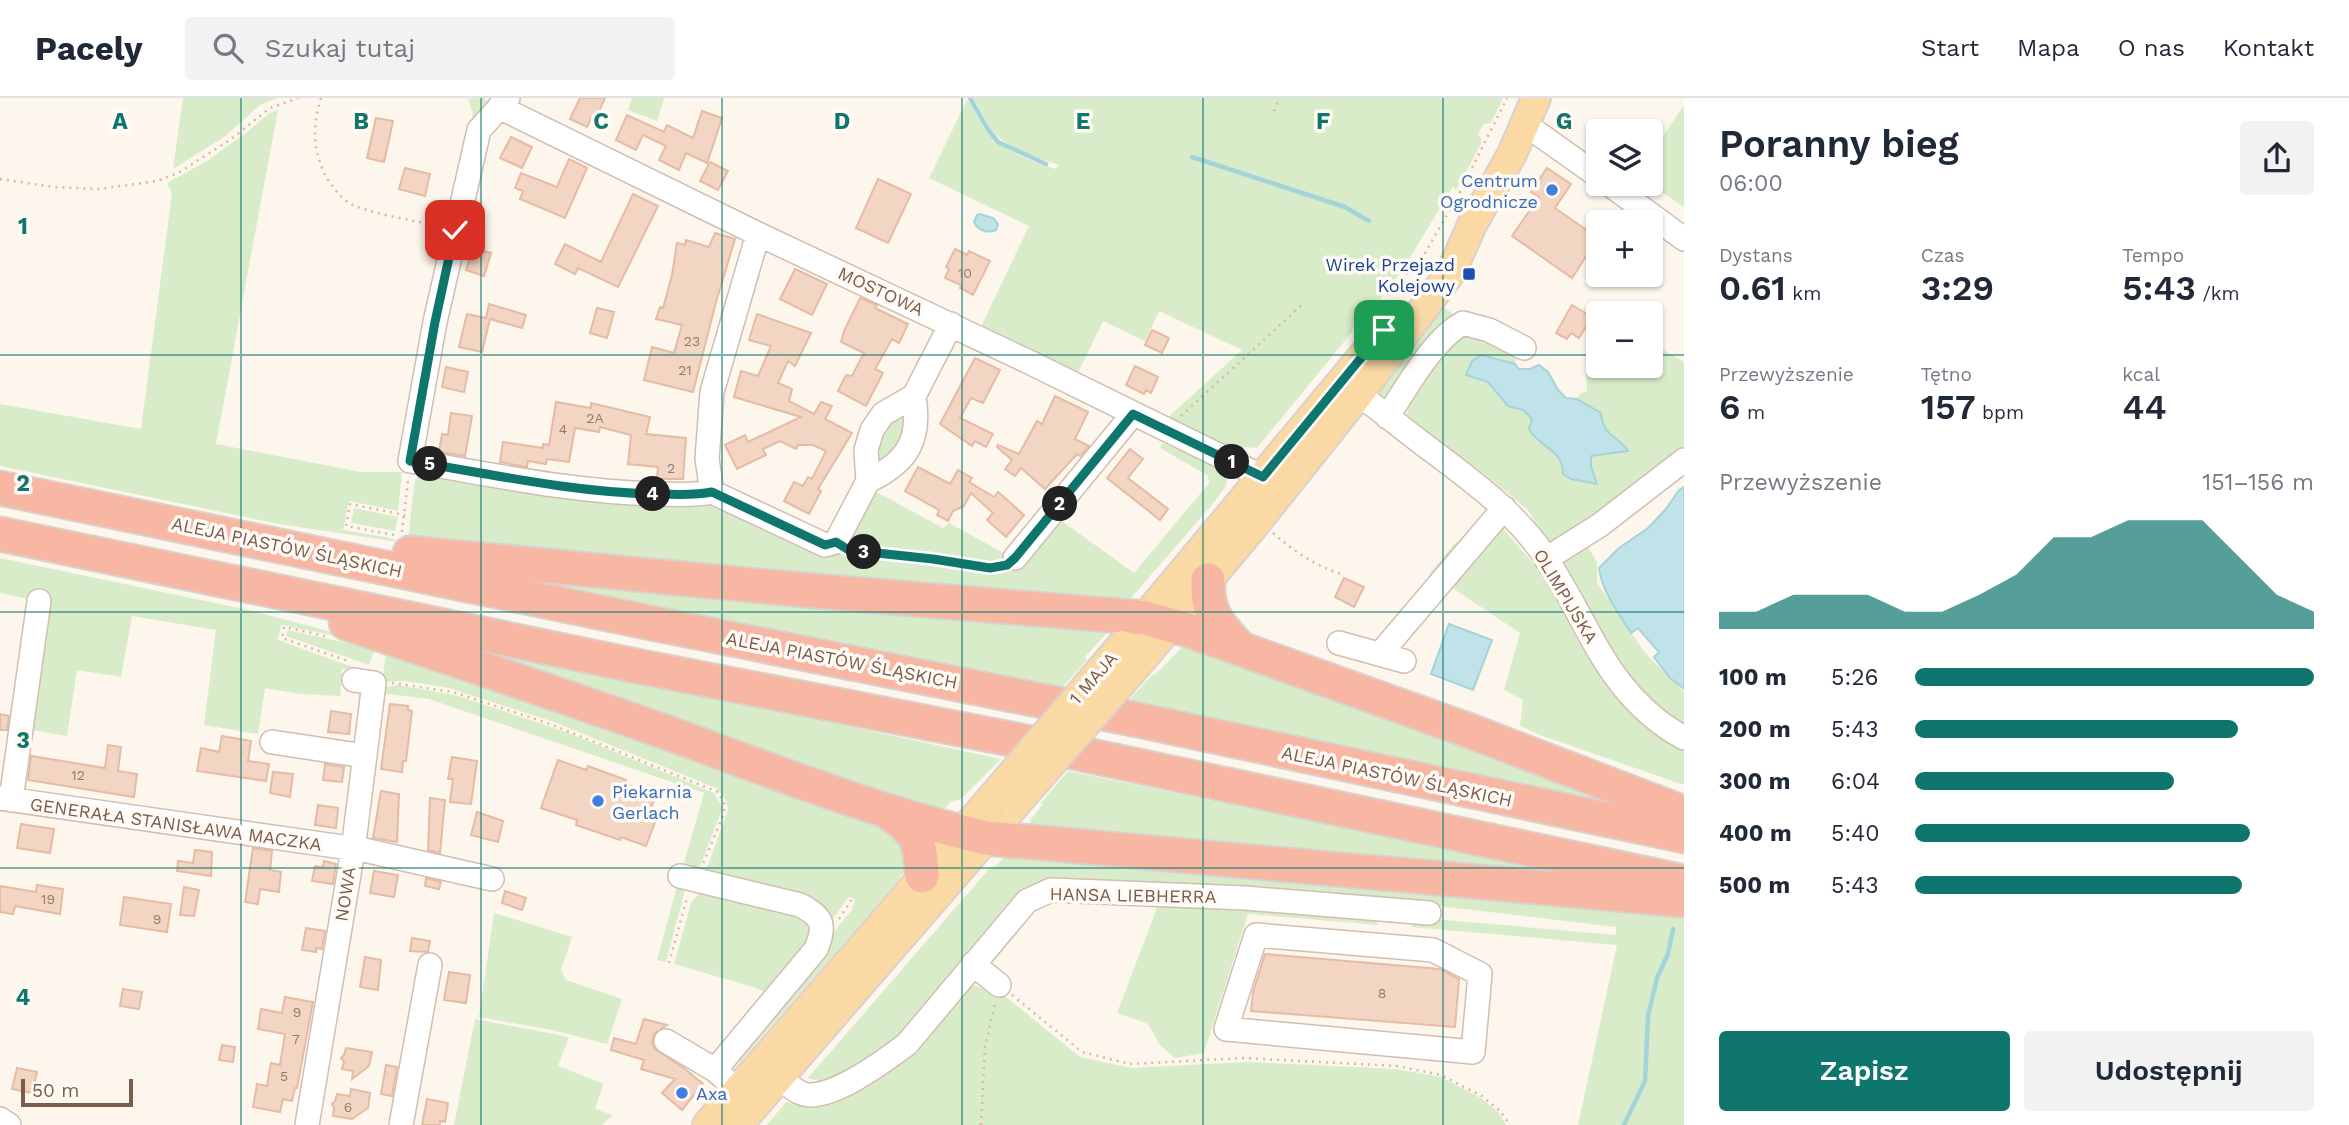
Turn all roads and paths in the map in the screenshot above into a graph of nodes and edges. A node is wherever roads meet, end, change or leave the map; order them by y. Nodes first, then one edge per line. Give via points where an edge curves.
1 (298, 98) edge
2 (321, 98) edge
3 (1279, 98) edge
4 (1507, 98) edge
5 (503, 102) edge
6 (1275, 111) dead end
7 (1530, 111) edge
8 (1586, 165) edge
9 (0, 179) edge
10 (1625, 196) edge
11 (455, 230) junction
12 (758, 233) junction
13 (1684, 239) edge
14 (1386, 299) dead end
15 (1304, 303) dead end
16 (951, 324) junction
17 (1524, 348) dead end
18 (1350, 389) junction
19 (914, 396) junction
20 (1133, 414) junction
21 (1387, 417) junction
22 (1165, 430) junction
23 (1684, 460) edge
24 (410, 461) junction
25 (1263, 477) junction
26 (868, 481) junction
27 (0, 488) edge
28 (712, 492) junction
29 (1504, 508) junction
30 (405, 514) junction
31 (1268, 529) dead end
32 (402, 531) dead end
33 (216, 533) junction
34 (0, 534) edge
35 (401, 536) dead end
36 (836, 542) junction
37 (1545, 557) junction
38 (1015, 558) joint
39 (1341, 573) dead end
40 (211, 578) junction
41 (1208, 580) junction
42 (39, 601) dead end
43 (1158, 621) junction
44 (324, 636) dead end
45 (1339, 643) dead end
46 (1241, 649) junction
47 (1380, 654) junction
48 (1404, 661) dead end
49 (361, 676) junction
50 (1684, 737) edge
51 (272, 742) dead end
52 (365, 757) junction
53 (6, 799) edge
54 (883, 809) junction
55 (1684, 813) edge
56 (973, 835) junction
57 (1684, 836) edge
58 (353, 850) junction
59 (922, 876) junction
60 (688, 878) junction
61 (492, 879) dead end
62 (1684, 883) edge
63 (1684, 900) edge
64 (1396, 910) junction
65 (1429, 913) dead end
66 (1394, 946) junction
67 (669, 963) dead end
68 (973, 964) junction
69 (430, 965) dead end
70 (999, 985) junction
71 (666, 1041) dead end
72 (771, 1069) junction
73 (715, 1070) junction
74 (738, 1090) junction
75 (307, 1125) edge
76 (401, 1125) edge
77 (707, 1125) edge
78 (738, 1125) edge
79 (981, 1125) edge
80 (1510, 1125) edge

1 - 9 path via 270,108 230,140 157,181 80,189
2 - 11 path via 315,130 317,157 342,197 355,206
3 - 6 path
4 - 14 path via 1425,253
5 - 11 street via 479,130
5 - 12 street, MOSTOWA
7 - 8 street
7 - 18 main road, 1 MAJA via 1497,184 1472,225 1441,259
10 - 13 street
11 - 24 street
12 - 16 street, MOSTOWA
12 - 28 street via 712,392 707,459
15 - 22 path
16 - 19 street
16 - 20 street, MOSTOWA
17 - 21 street via 1489,330 1462,323 1436,347
18 - 21 street, OLIMPIJSKA
18 - 25 main road, 1 MAJA
18 - 41 main road, 1 MAJA
19 - 26 street via 917,422 912,442 899,462
19 - 26 street via 883,414 872,430 866,450
20 - 22 street, MOSTOWA
20 - 38 street
21 - 29 street, OLIMPIJSKA
22 - 25 street, MOSTOWA
23 - 37 street via 1600,525
24 - 28 street via 625,494
24 - 30 path
25 - 43 main road, 1 MAJA
26 - 36 street
27 - 33 highway, ALEJA PIASTÓW ŚLĄSKICH
28 - 36 street via 825,545
29 - 37 street, OLIMPIJSKA
29 - 47 street
30 - 32 path
30 - 35 path via 350,504 346,526
31 - 39 path via 1306,559
33 - 43 highway
33 - 57 highway, ALEJA PIASTÓW ŚLĄSKICH
34 - 40 highway
36 - 38 path via 858,551 990,568 1007,565
37 - 50 street, OLIMPIJSKA via 1615,678 1665,727
40 - 54 highway
40 - 62 highway via 1003,738
41 - 43 main road, 1 MAJA
41 - 46 highway via 1207,598 1214,618
42 - 53 street
43 - 46 highway
43 - 56 main road, 1 MAJA, bridge
44 - 49 path via 284,627 282,638
45 - 47 street
46 - 55 highway
47 - 48 street
49 - 52 street, NOWA
49 - 60 path via 453,692 566,730 718,792 724,813
51 - 52 street
52 - 58 street, NOWA
53 - 58 street, GENERAŁA STANISŁAWA MACZKA
54 - 56 highway
54 - 59 highway via 909,826 919,842
56 - 59 main road, 1 MAJA
56 - 63 highway
56 - 72 main road, 1 MAJA
58 - 61 street, GENERAŁA STANISŁAWA MACZKA
58 - 75 street, NOWA
59 - 72 main road, 1 MAJA
60 - 67 path via 689,890
60 - 73 street via 800,905 814,912 822,928 816,949
64 - 65 street, HANSA LIEBHERRA
64 - 66 street
64 - 68 street, HANSA LIEBHERRA via 1051,890 1027,901
66 - 66 street via 1256,935 1226,1029 1474,1052 1480,975 1433,950
68 - 70 street
68 - 72 street, HANSA LIEBHERRA via 907,1044 854,1079 814,1096 802,1094
69 - 76 street
70 - 79 path via 985,1047
70 - 80 path via 1082,1052 1130,1064 1243,1058 1397,1066 1441,1075 1472,1091 1500,1111
71 - 73 street
72 - 74 main road, 1 MAJA
72 - 78 main road, 1 MAJA
73 - 74 street
74 - 77 main road, 1 MAJA

